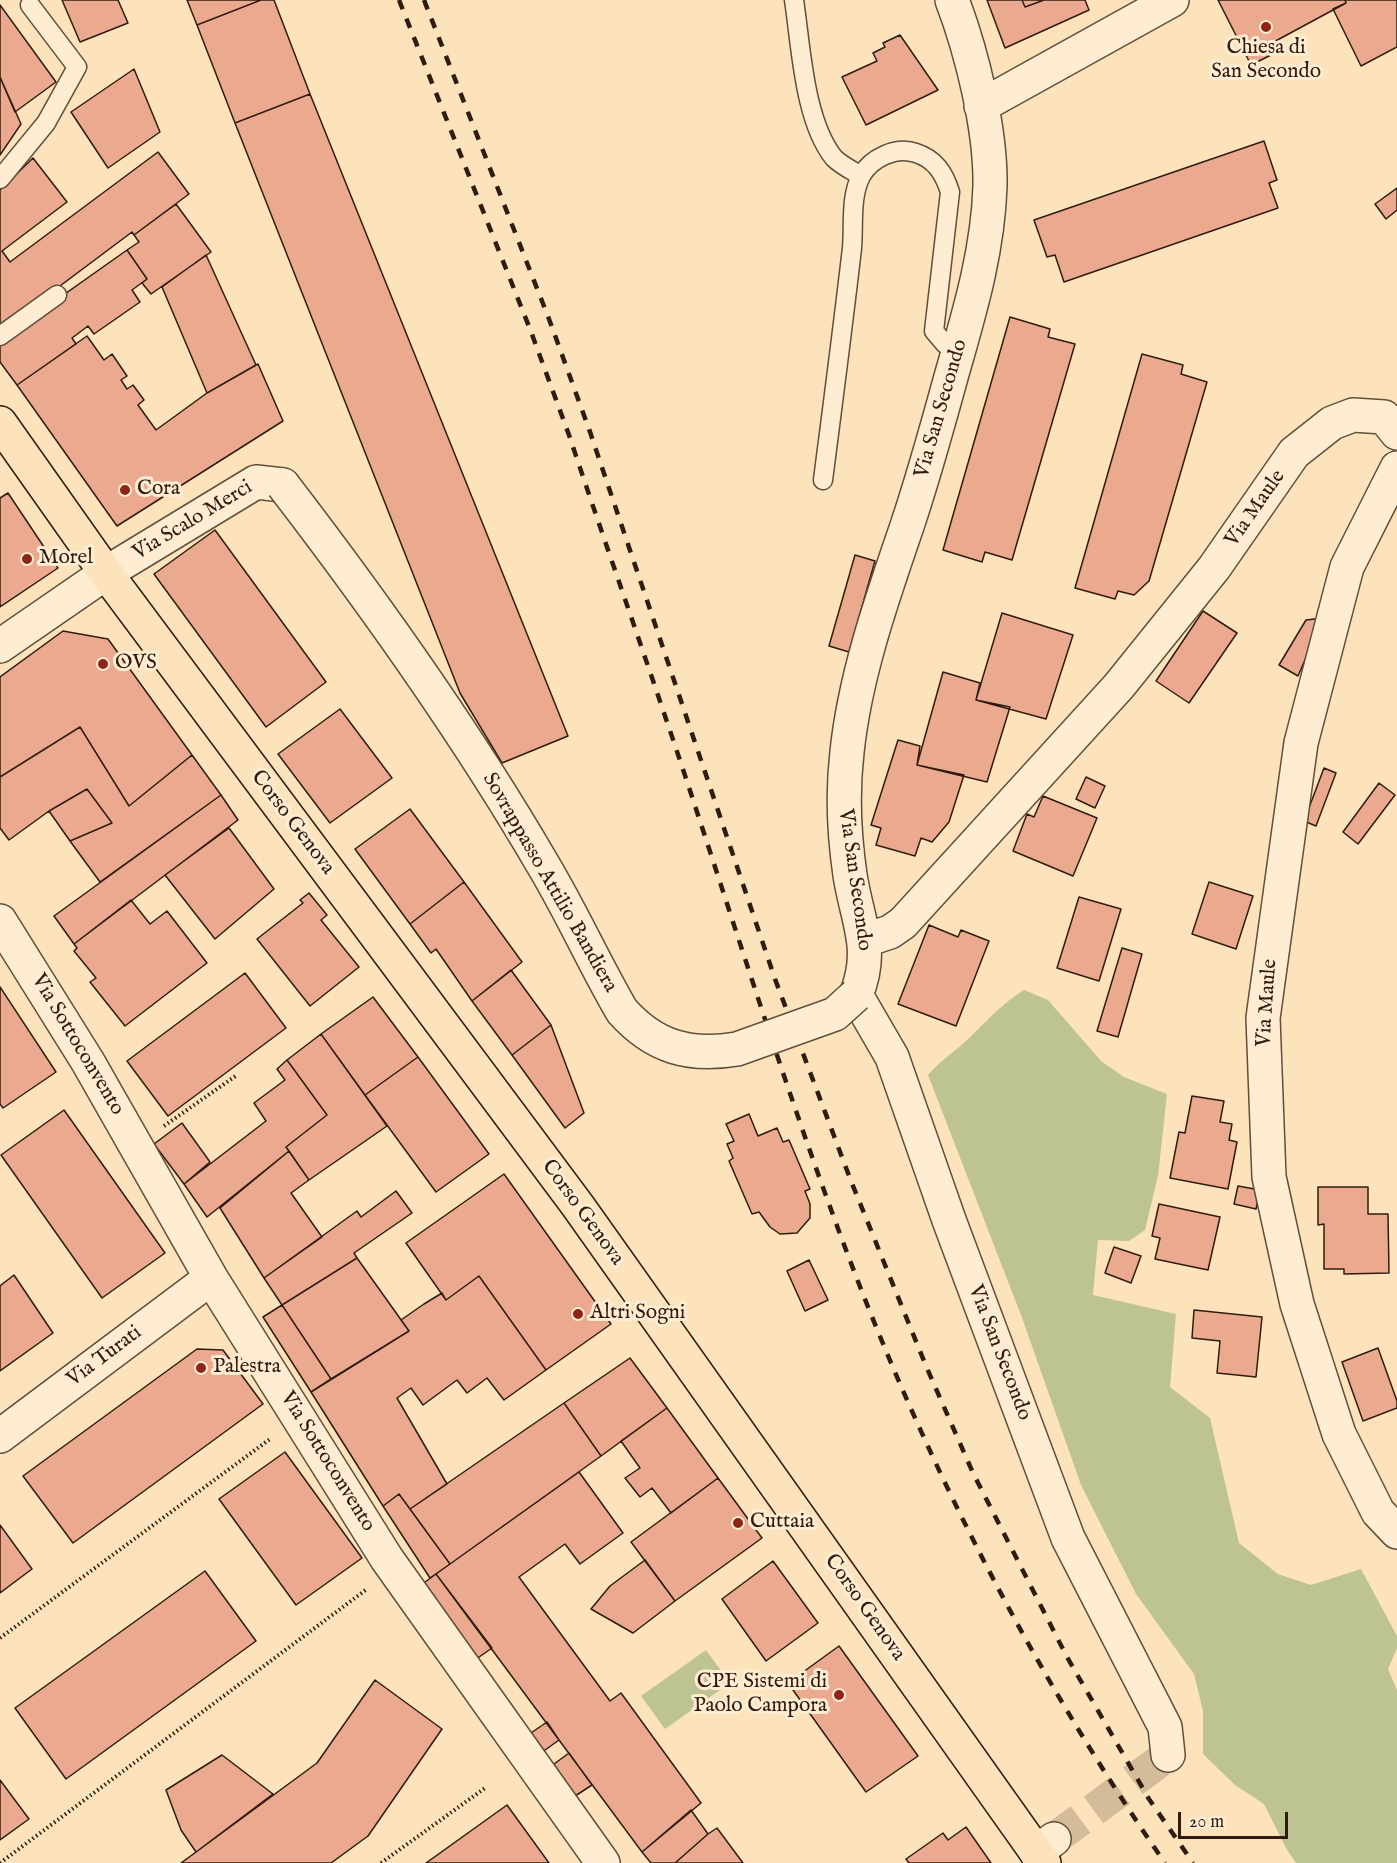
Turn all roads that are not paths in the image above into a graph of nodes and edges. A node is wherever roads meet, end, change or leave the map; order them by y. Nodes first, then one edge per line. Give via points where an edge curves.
1 (794, 0) edge
2 (952, 0) edge
3 (1172, 0) edge
4 (30, 5) dead end
5 (981, 106) junction
6 (861, 176) junction
7 (0, 179) edge
8 (57, 295) dead end
9 (0, 336) edge
10 (959, 351) junction
11 (0, 423) edge
12 (1397, 433) edge
13 (1397, 468) edge
14 (823, 480) dead end
15 (283, 485) joint
16 (106, 573) junction
17 (0, 646) edge
18 (0, 921) edge
19 (866, 940) junction
20 (856, 995) junction
21 (211, 1278) junction
22 (0, 1436) edge
23 (1397, 1532) edge
24 (1168, 1755) dead end
25 (1045, 1851) edge
26 (603, 1863) edge

1 - 6 lane via 808,91 819,129 834,158
2 - 5 street, Via San Secondo
3 - 5 street
4 - 7 lane via 76,67 46,123
5 - 10 street, Via San Secondo via 989,155 987,216 981,270
6 - 10 lane via 882,156 904,151 926,156 946,178 950,192 934,331 945,344
6 - 14 lane via 856,190
8 - 9 lane
10 - 19 street, Via San Secondo via 929,460 855,692 843,814 851,878
11 - 16 main road, Corso Genova
12 - 19 street, Via Maule via 1384,417 1353,415 1332,423 1294,453 1214,568 1119,686 903,923
13 - 23 street, Via Maule via 1347,567 1301,743 1263,1018 1269,1177 1297,1304 1339,1434 1378,1512
15 - 16 street, Via Scalo Merci via 256,482
15 - 20 street, Sovrappasso Attilio Bandiera, bridge via 360,586 483,767 543,864 617,1002 634,1025 665,1044 719,1052 835,1014
16 - 17 street, Via Scalo Merci
16 - 25 main road, Corso Genova via 573,1200
18 - 21 street, Via Sottoconvento via 83,1053
19 - 20 street, Via San Secondo via 865,969
20 - 24 street, Via San Secondo via 892,1057 1068,1538 1165,1727
21 - 22 street, Via Turati
21 - 26 street, Via Sottoconvento via 394,1569

